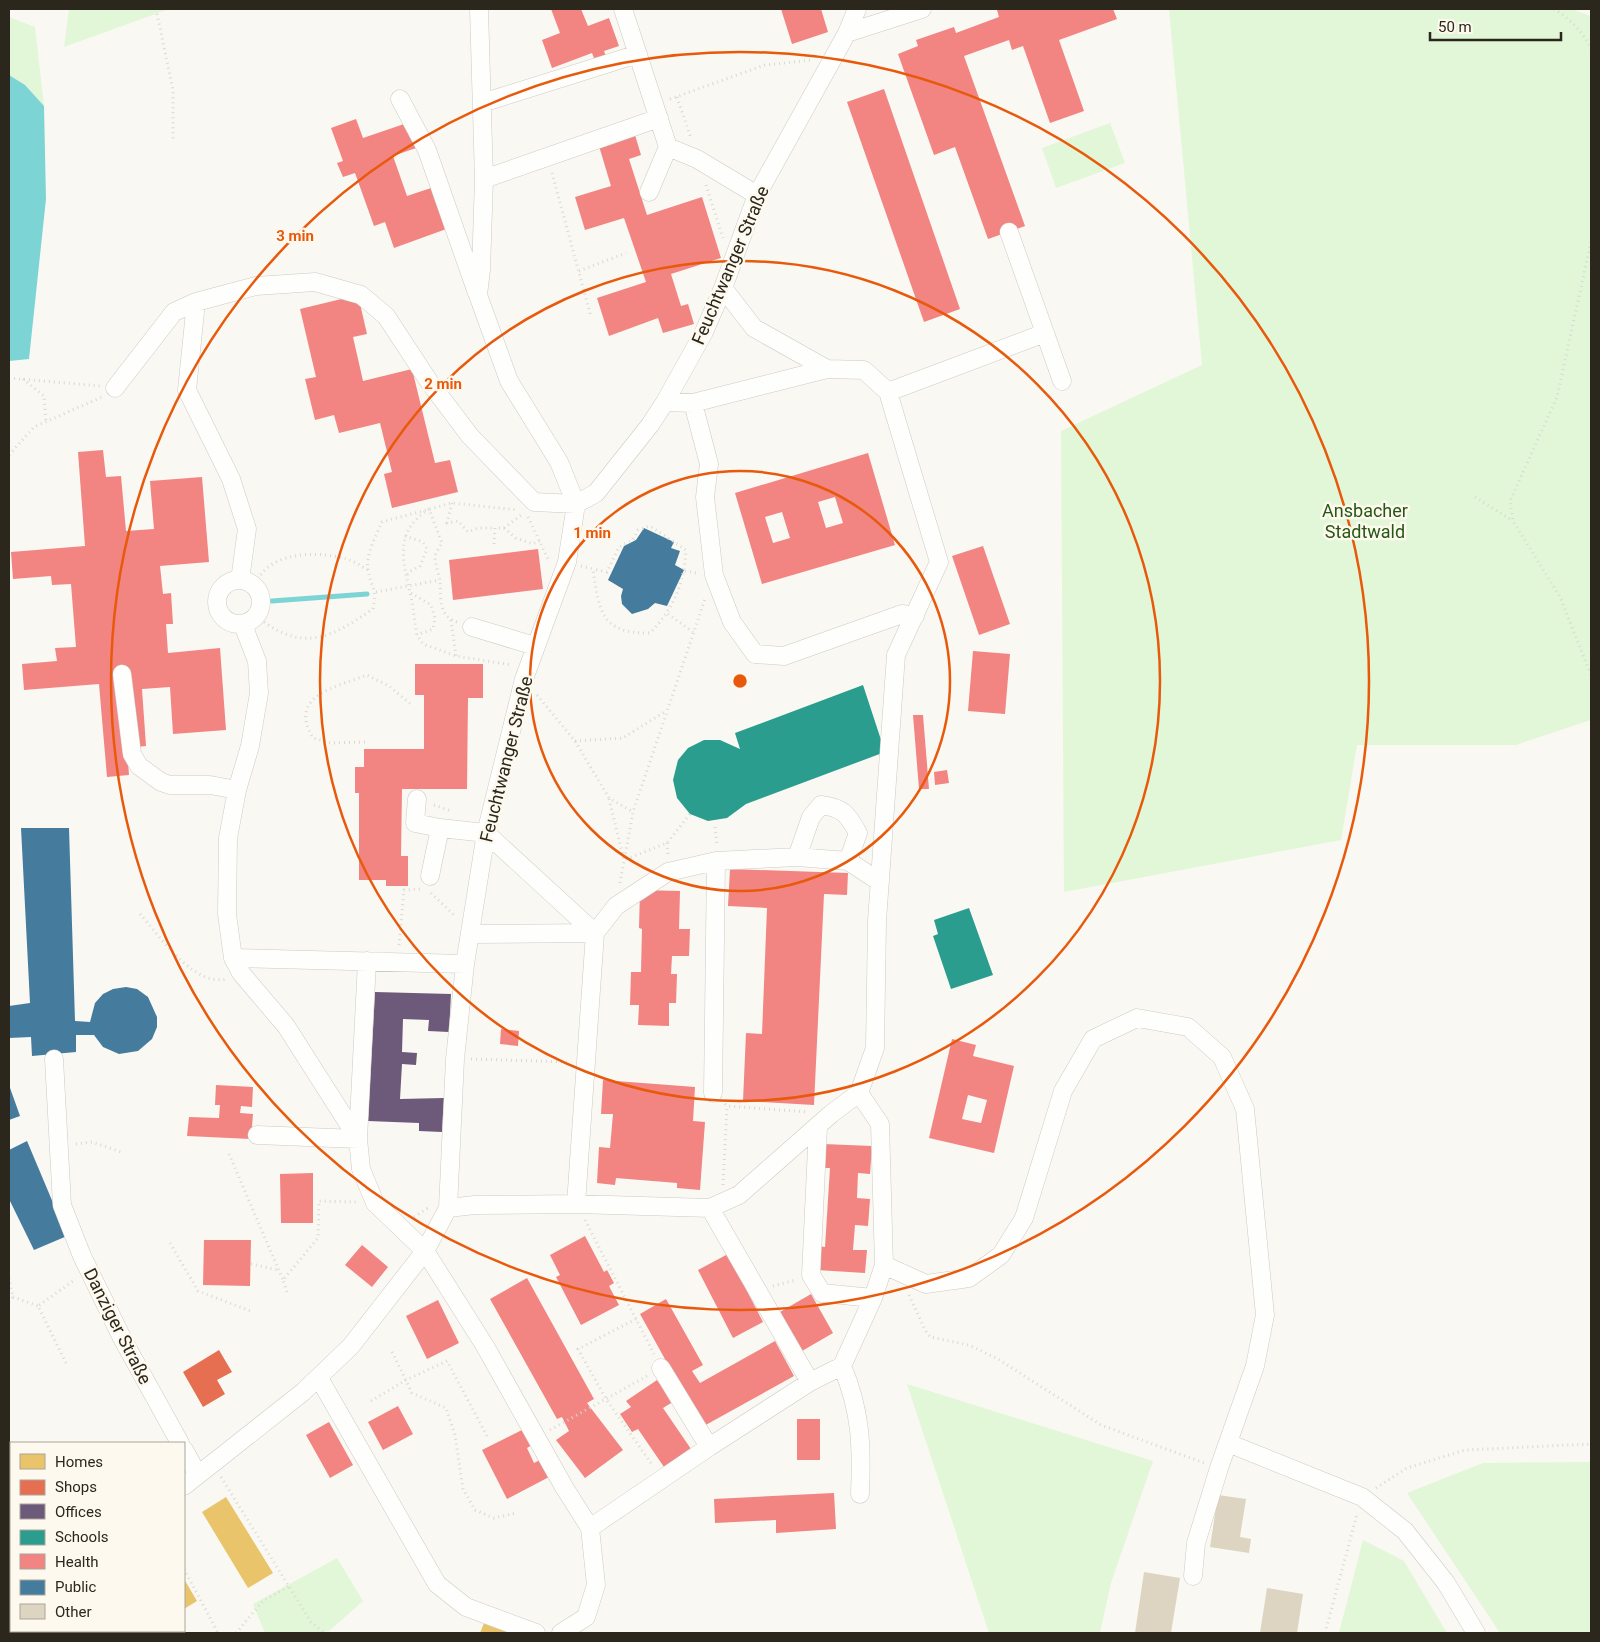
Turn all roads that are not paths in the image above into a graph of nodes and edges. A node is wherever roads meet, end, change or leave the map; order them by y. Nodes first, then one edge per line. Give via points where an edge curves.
1 (480, 9) edge
2 (623, 9) edge
3 (857, 9) edge
4 (922, 9) edge
5 (846, 33) junction
6 (638, 54) junction
7 (400, 99) dead end
8 (482, 103) junction
9 (657, 111) junction
10 (668, 147) junction
11 (484, 179) junction
12 (649, 192) dead end
13 (757, 195) junction
14 (1009, 232) dead end
15 (723, 288) junction
16 (478, 296) junction
17 (196, 302) junction
18 (1045, 333) junction
19 (828, 369) junction
20 (1062, 382) dead end
21 (115, 388) road end
22 (888, 392) junction
23 (665, 402) junction
24 (693, 403) junction
25 (576, 504) junction
26 (247, 583) junction
27 (915, 616) junction
28 (250, 621) junction
29 (472, 627) road end
30 (536, 646) junction
31 (122, 674) dead end
32 (237, 790) junction
33 (417, 799) road end
34 (440, 828) junction
35 (486, 833) junction
36 (717, 857) junction
37 (797, 857) junction
38 (848, 861) junction
39 (430, 876) dead end
40 (880, 882) junction
41 (471, 930) junction
42 (595, 933) junction
43 (367, 961) junction
44 (465, 964) junction
45 (237, 966) junction
46 (54, 1059) dead end
47 (713, 1093) road end
48 (859, 1093) junction
49 (818, 1126) junction
50 (258, 1135) dead end
51 (358, 1139) junction
52 (449, 1201) junction
53 (576, 1204) junction
54 (716, 1206) junction
55 (425, 1251) junction
56 (884, 1265) junction
57 (874, 1298) junction
58 (842, 1366) junction
59 (661, 1368) road end
60 (320, 1378) junction
61 (810, 1382) junction
62 (179, 1442) edge
63 (1228, 1443) junction
64 (709, 1446) junction
65 (185, 1454) edge
66 (191, 1481) edge
67 (860, 1494) dead end
68 (590, 1528) junction
69 (1193, 1576) dead end
70 (536, 1633) edge
71 (561, 1633) edge
72 (1476, 1633) edge

1 - 8 street
2 - 6 street
3 - 5 street, Feuchtwanger Straße
4 - 5 street
5 - 13 street, Feuchtwanger Straße
6 - 8 street
6 - 9 street
7 - 16 street via 427,150
8 - 11 street
9 - 10 street
9 - 11 street via 548,157
10 - 12 street
10 - 13 street via 697,158
11 - 16 street
13 - 15 street, Feuchtwanger Straße
14 - 18 street
15 - 19 street via 754,328
15 - 23 street, Feuchtwanger Straße via 704,332
16 - 25 street via 509,381 559,462
17 - 21 street via 174,312
17 - 25 street via 256,286 315,282 361,295 386,316 470,436 534,502
17 - 26 street via 187,390 231,479 247,529
18 - 20 street
18 - 22 street
19 - 22 street via 864,370
19 - 24 street
22 - 27 street via 939,562
23 - 24 street
23 - 25 street, Feuchtwanger Straße via 650,426 596,493
24 - 27 street via 709,464 705,497 714,575 732,622 755,654 784,656 902,614
25 - 30 street, Feuchtwanger Straße via 562,580
26 - 28 street via 262,598 261,608
26 - 28 street via 230,581 222,587 216,605 219,614 234,625
27 - 40 street via 896,655
28 - 32 street via 259,693 250,746
29 - 30 street
30 - 35 street, Feuchtwanger Straße via 526,673
31 - 32 street via 132,754 140,766 170,785
32 - 45 street via 228,838 227,905
33 - 34 street via 415,823
34 - 35 street
34 - 39 street
35 - 41 street, Feuchtwanger Straße
35 - 42 street
36 - 37 street
36 - 42 street via 668,872 616,906
36 - 47 street
37 - 38 street
37 - 38 street via 811,817 820,805 835,807 848,815 858,833
38 - 40 street
40 - 48 street via 875,1048
41 - 42 street
41 - 44 street, Feuchtwanger Straße
42 - 53 street
43 - 44 street
43 - 45 street
43 - 51 street
44 - 52 street, Feuchtwanger Straße via 455,1059
45 - 51 street via 286,1026
46 - 62 street, Danziger Straße via 62,1205 123,1340
48 - 49 street
48 - 56 street via 880,1124
49 - 54 street via 739,1195
49 - 57 street via 811,1276 822,1293
50 - 51 street
51 - 55 street via 362,1170 375,1203
52 - 53 street via 475,1205
52 - 55 street, Feuchtwanger Straße
53 - 54 street
54 - 61 street via 757,1291
55 - 60 street, Feuchtwanger Straße via 351,1346
55 - 68 street via 485,1346
56 - 57 street
56 - 63 street via 926,1284 969,1278 1001,1255 1024,1218 1063,1091 1093,1039 1136,1018 1188,1027 1222,1057 1245,1109 1265,1315 1255,1366
57 - 58 street
58 - 61 street
58 - 67 street via 852,1390 862,1441
59 - 64 street
60 - 66 street, Feuchtwanger Straße
60 - 70 street via 437,1584 466,1607
61 - 64 street
63 - 69 street via 1196,1543
63 - 72 street via 1362,1497 1405,1531 1446,1583
64 - 68 street
65 - 66 street
68 - 71 street via 596,1585 586,1617

